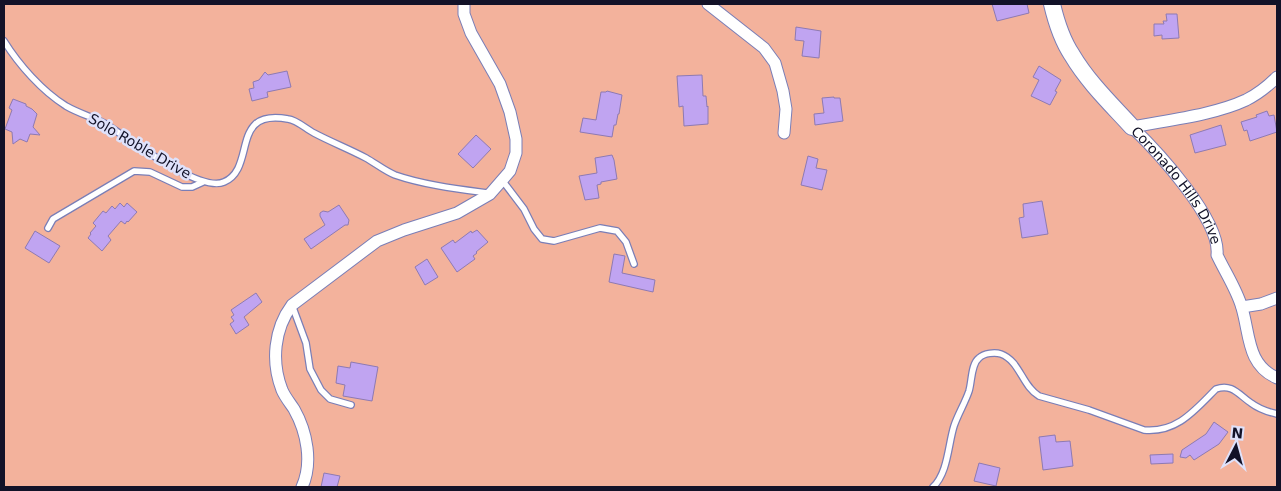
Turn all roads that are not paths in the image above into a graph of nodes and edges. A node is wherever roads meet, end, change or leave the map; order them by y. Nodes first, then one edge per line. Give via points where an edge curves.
1 (464, 4) edge
2 (708, 4) edge
3 (1052, 4) edge
4 (4, 40) edge
5 (1277, 77) edge
6 (1132, 127) junction
7 (784, 133) dead end
8 (502, 180) junction
9 (203, 182) junction
10 (490, 194) junction
11 (48, 228) dead end
12 (634, 264) dead end
13 (1277, 298) edge
14 (292, 305) junction
15 (1242, 307) junction
16 (1277, 378) edge
17 (351, 405) dead end
18 (1277, 414) edge
19 (302, 487) edge
20 (933, 487) edge

1 - 8 street via 470,33 500,84 516,139 516,153 510,171
2 - 7 street via 764,48 774,63 786,110
3 - 6 street, Coronado Hills Drive via 1071,54 1096,89
4 - 9 lane, Solo Roble Drive via 39,84 66,106 104,123 160,160
5 - 6 street via 1264,90 1224,108
6 - 15 street, Coronado Hills Drive via 1193,197
8 - 10 street
8 - 12 lane via 542,239 554,241 600,228 616,231 626,242
9 - 10 lane, Solo Roble Drive via 223,183 235,174 249,132 255,124 272,118 290,119 394,175
9 - 11 lane via 182,187 150,172 134,171 53,219
10 - 14 street via 457,213 377,241
13 - 15 street
14 - 17 lane via 306,343 310,369 321,390 330,399
14 - 19 street via 282,321 276,345 276,372 282,392 303,428 308,459 307,477
15 - 16 street, Coronado Hills Drive via 1256,360
18 - 20 lane via 1251,403 1235,389 1221,386 1184,420 1169,428 1144,430 1039,396 1032,392 1010,359 991,353 979,357 975,363 970,390 954,426 943,470

